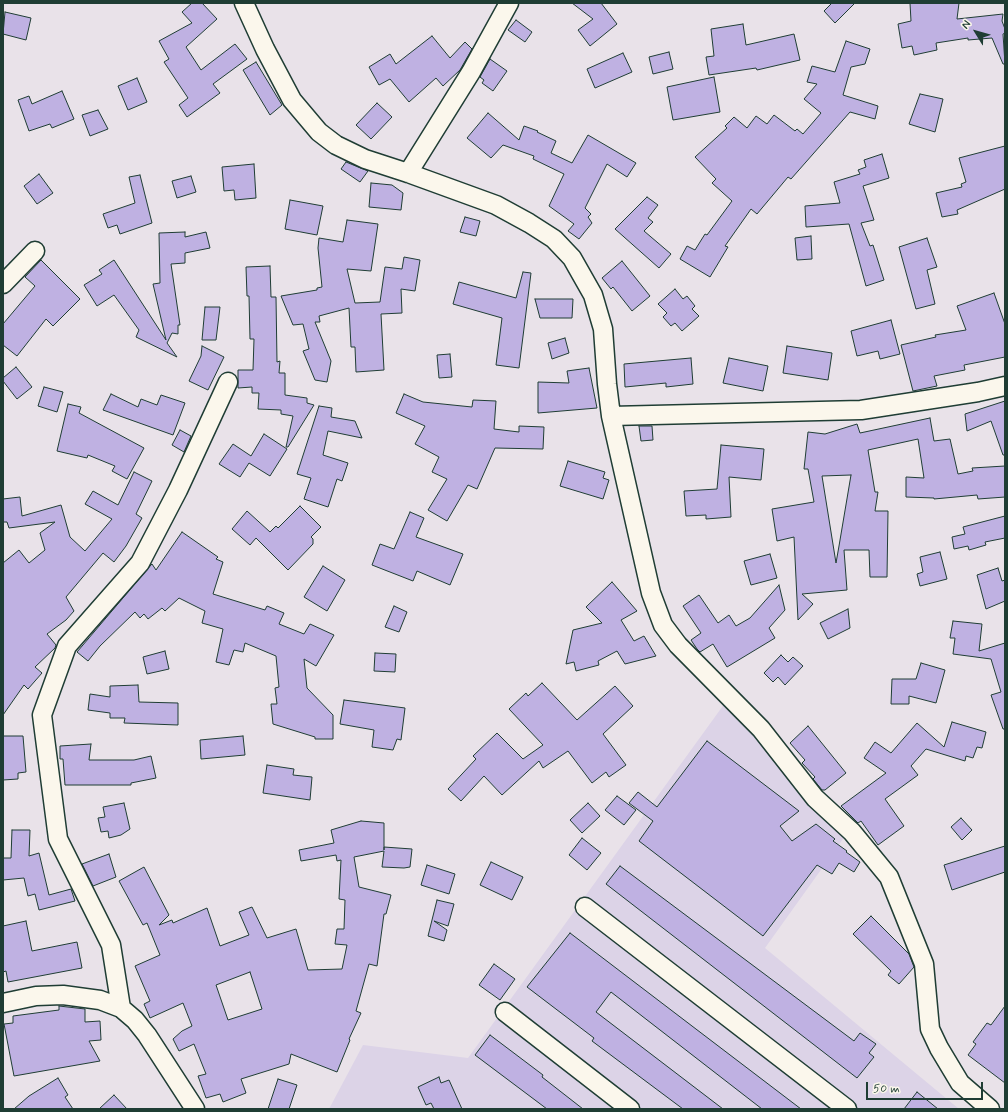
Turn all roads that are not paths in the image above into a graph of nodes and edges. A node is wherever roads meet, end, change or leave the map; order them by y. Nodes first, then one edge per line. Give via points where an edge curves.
1 (244, 3) edge
2 (509, 3) edge
3 (408, 173) junction
4 (35, 251) dead end
5 (3, 284) edge
6 (228, 382) dead end
7 (1005, 386) edge
8 (611, 416) junction
9 (585, 906) dead end
10 (3, 1003) edge
11 (121, 1008) junction
12 (505, 1012) dead end
13 (195, 1109) edge
14 (630, 1109) edge
15 (847, 1109) edge
16 (990, 1109) edge

1 - 3 street via 292,100 318,132 336,145 365,159
2 - 3 street via 471,72
3 - 8 street via 496,205 554,239 572,258 593,295 603,329
4 - 5 street
6 - 11 street via 178,490 140,563 66,646 42,715 58,839 111,945
7 - 8 street via 861,410
8 - 16 street via 651,593 663,625 678,645 761,729 815,798 852,832 889,877 924,964 930,1029 960,1083
9 - 15 street
10 - 11 street via 36,996 63,995 100,1000
11 - 13 street via 147,1035
12 - 14 street

